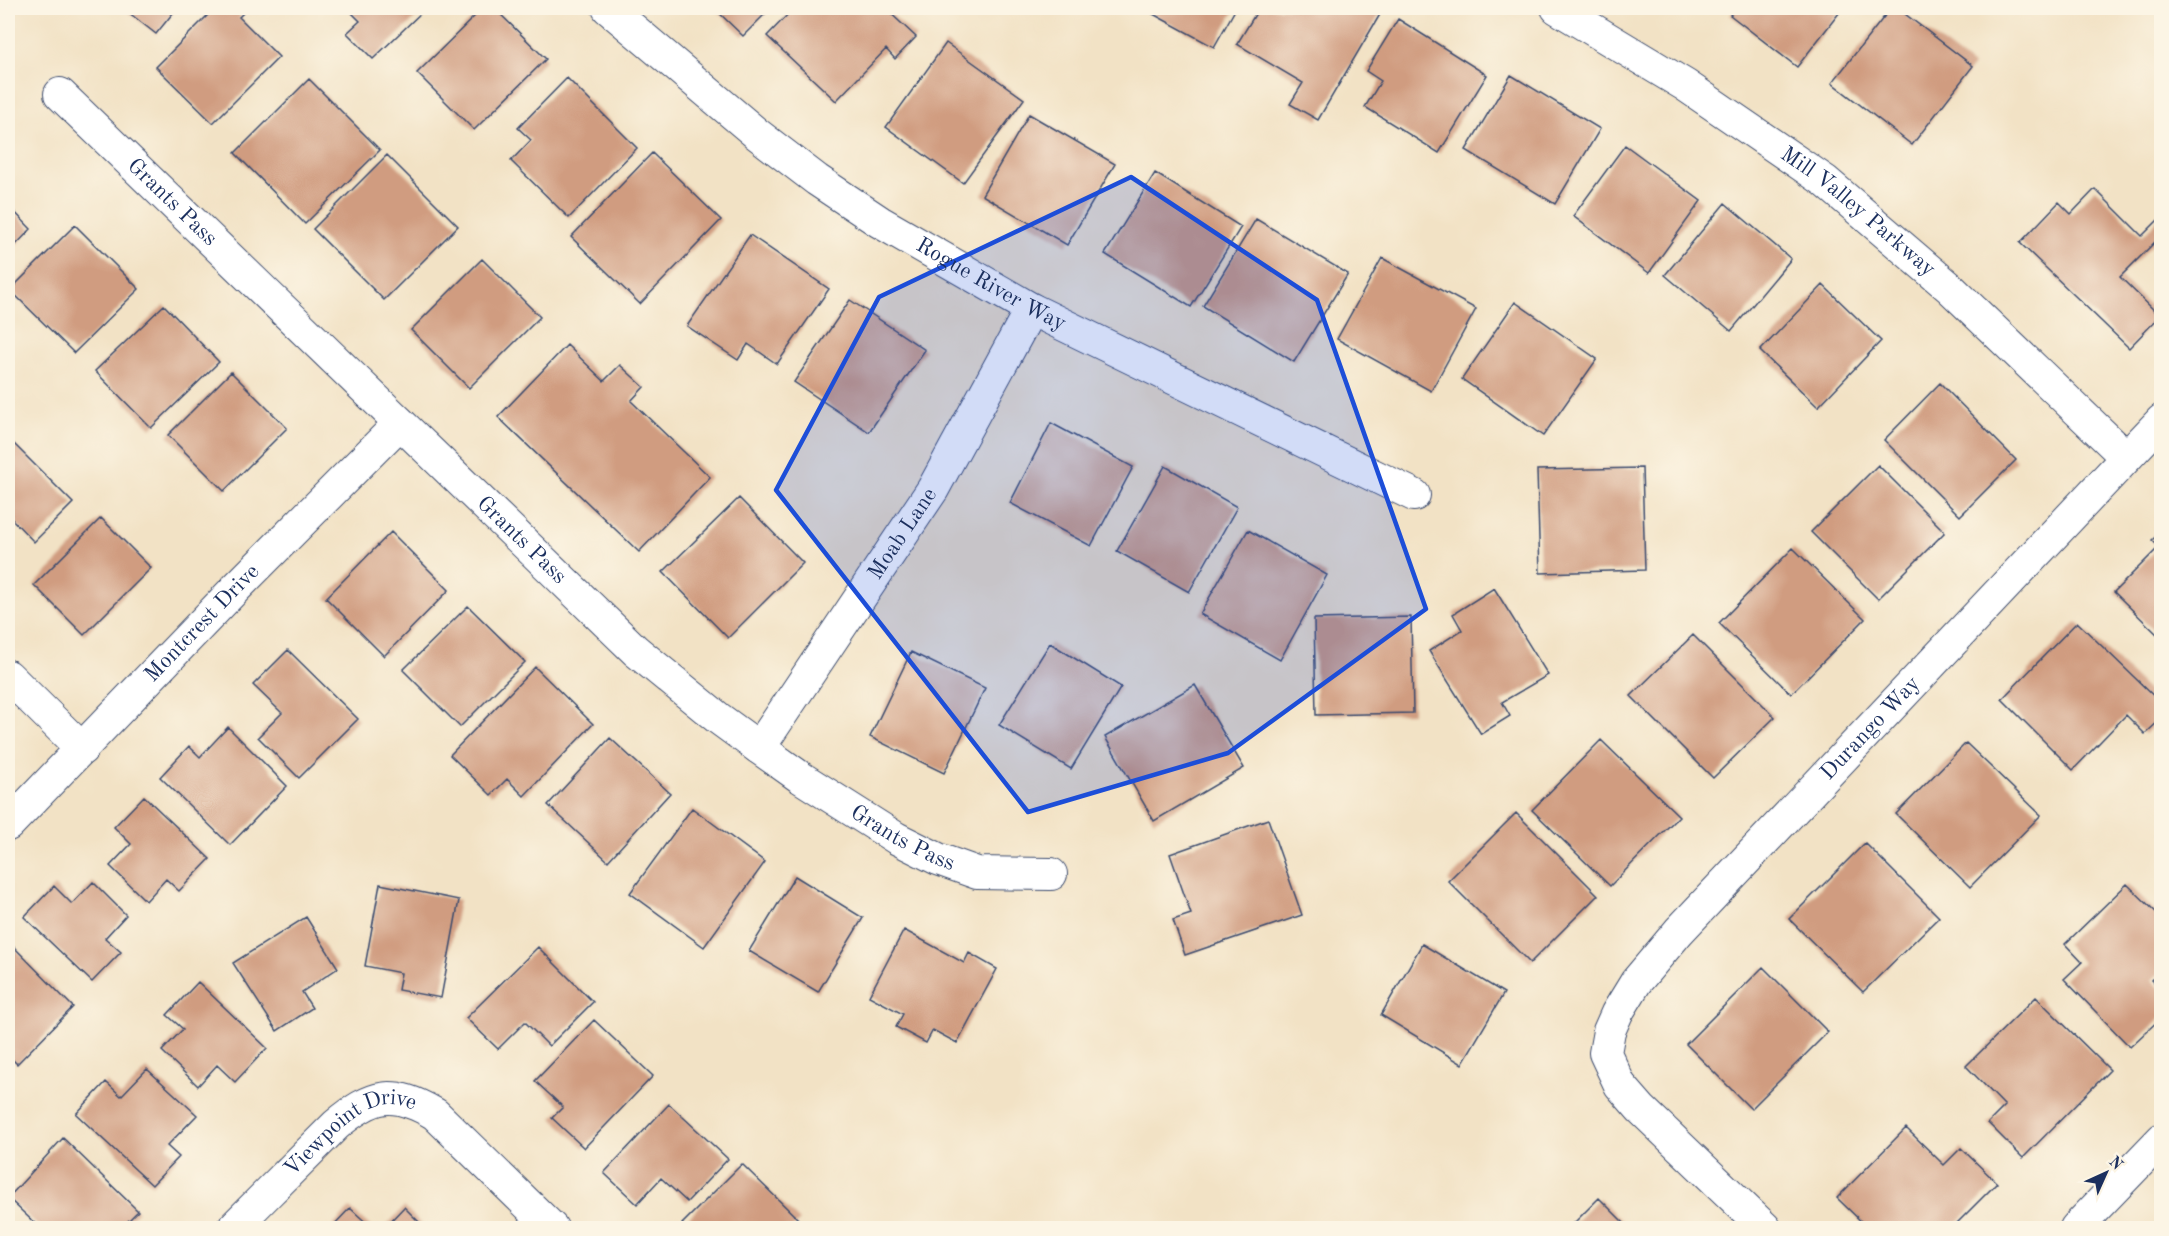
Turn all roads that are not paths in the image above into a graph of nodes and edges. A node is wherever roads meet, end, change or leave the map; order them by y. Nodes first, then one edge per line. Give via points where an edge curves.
1 (608, 8) edge
2 (1557, 8) edge
3 (60, 94) dead end
4 (1031, 309) junction
5 (2162, 420) edge
6 (400, 423) junction
7 (2126, 457) junction
8 (1414, 495) dead end
9 (8, 676) edge
10 (82, 748) junction
11 (759, 748) junction
12 (8, 825) edge
13 (1051, 874) dead end
14 (2162, 1139) edge
15 (233, 1228) edge
16 (552, 1228) edge
17 (1766, 1228) edge
18 (2076, 1228) edge

1 - 4 street, Rogue River Way via 817,180 880,222
2 - 7 street, Mill Valley Parkway via 1685,85 1825,181 1948,287
3 - 6 street, Grants Pass
4 - 8 street, Rogue River Way
4 - 11 street, Moab Lane via 933,489
5 - 7 street, Durango Way
6 - 10 street, Montcrest Drive
6 - 11 street, Grants Pass via 636,651
7 - 17 street, Durango Way via 1679,931 1636,982 1617,1013 1605,1053 1620,1085
9 - 10 street
10 - 12 street, Montcrest Drive
11 - 13 street, Grants Pass via 896,838 938,859 977,873
14 - 18 street
15 - 16 street, Viewpoint Drive via 351,1112 373,1100 395,1097 435,1114

